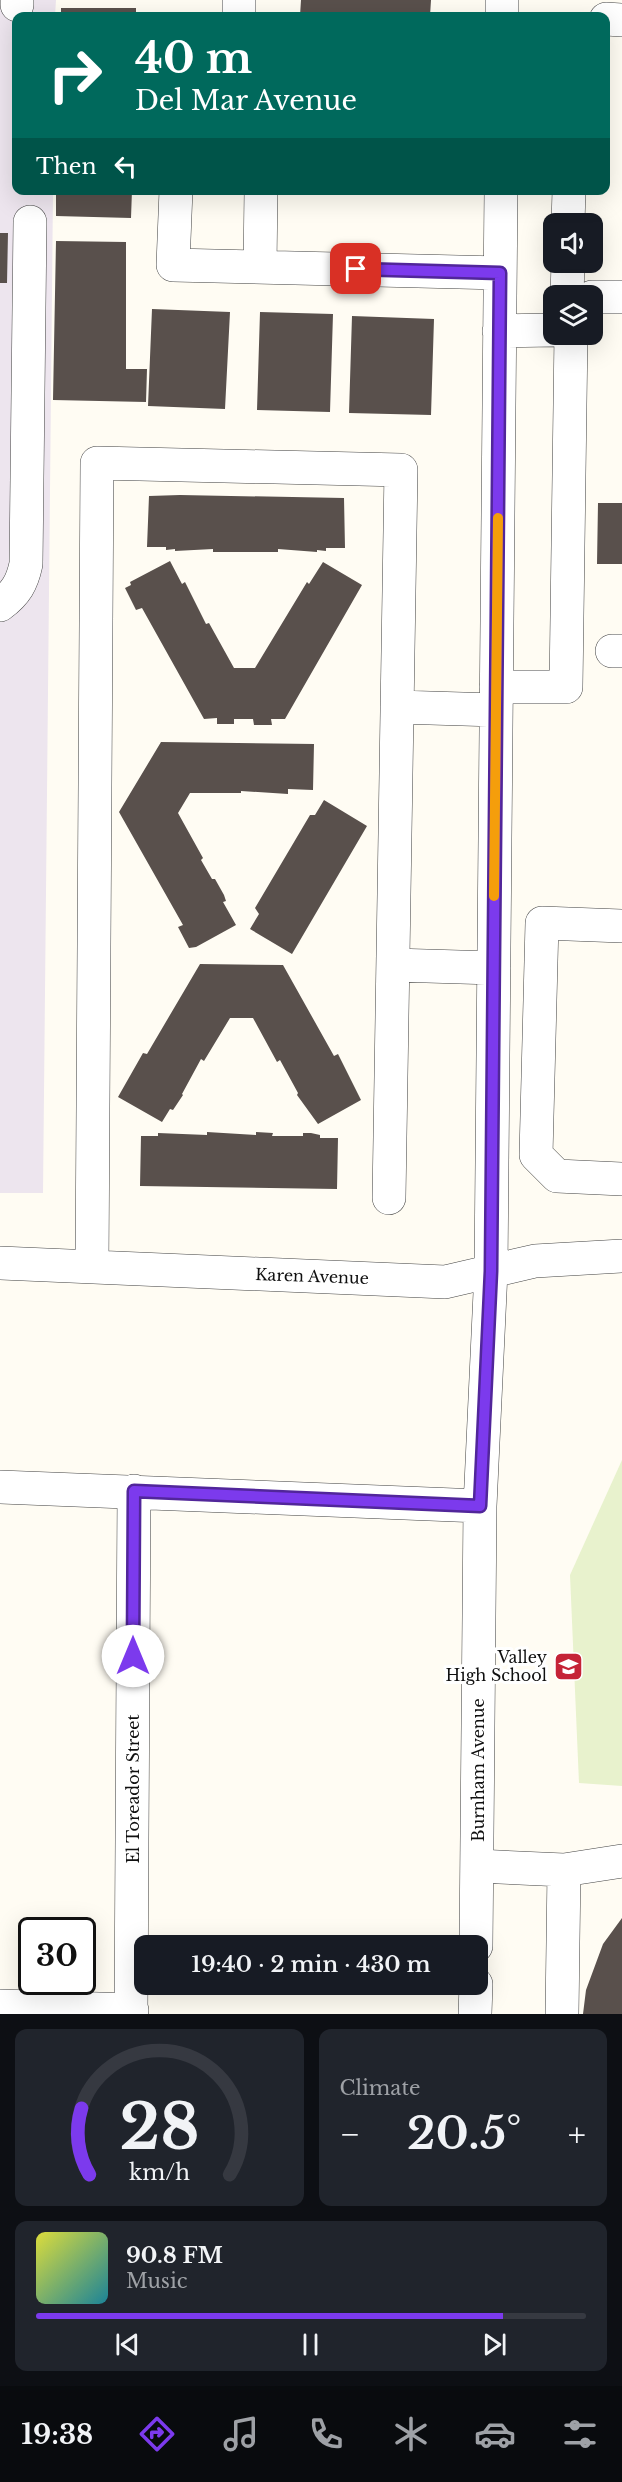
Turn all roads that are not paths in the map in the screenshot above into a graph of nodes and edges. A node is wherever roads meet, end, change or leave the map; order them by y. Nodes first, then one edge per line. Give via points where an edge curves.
1 (176, 195) edge
2 (261, 195) edge
3 (501, 195) edge
4 (569, 195) edge
5 (568, 213) edge
6 (30, 222) dead end
7 (260, 267) junction
8 (500, 273) junction
9 (603, 297) edge
10 (622, 297) edge
11 (543, 330) edge
12 (499, 331) junction
13 (571, 345) edge
14 (0, 605) edge
15 (496, 698) junction
16 (397, 707) junction
17 (622, 926) edge
18 (393, 965) junction
19 (494, 968) junction
20 (622, 1179) edge
21 (389, 1198) dead end
22 (622, 1256) edge
23 (0, 1263) edge
24 (92, 1267) junction
25 (491, 1271) junction
26 (0, 1487) edge
27 (134, 1491) junction
28 (480, 1506) junction
29 (622, 1861) edge
30 (477, 1866) junction
31 (564, 1870) junction
32 (476, 1935) edge
33 (476, 1995) edge
34 (0, 2006) edge
35 (131, 2012) edge
36 (475, 2014) edge
37 (562, 2014) edge

1 - 7 street via 173,264
2 - 7 street
3 - 8 street, Burnham Avenue
4 - 5 street
6 - 14 street via 26,564 22,582 13,596
7 - 8 street
8 - 12 street, Burnham Avenue
9 - 10 street
11 - 12 street
12 - 15 street, Burnham Avenue
13 - 15 street via 566,687
15 - 16 street
15 - 19 street, Burnham Avenue
16 - 18 street
16 - 24 street via 401,470 97,463
17 - 20 street via 542,923 536,1155 557,1176
18 - 19 street
18 - 21 street
19 - 25 street, Burnham Avenue
22 - 25 street, Karen Avenue via 535,1261
23 - 24 street, Karen Avenue
24 - 25 street, Karen Avenue via 445,1282
25 - 28 street, Burnham Avenue
26 - 27 street
27 - 28 street
27 - 35 street, El Toreador Street
28 - 30 street, Burnham Avenue
29 - 31 street
30 - 31 street
30 - 32 street, Burnham Avenue
31 - 37 street
33 - 36 street
34 - 35 street

